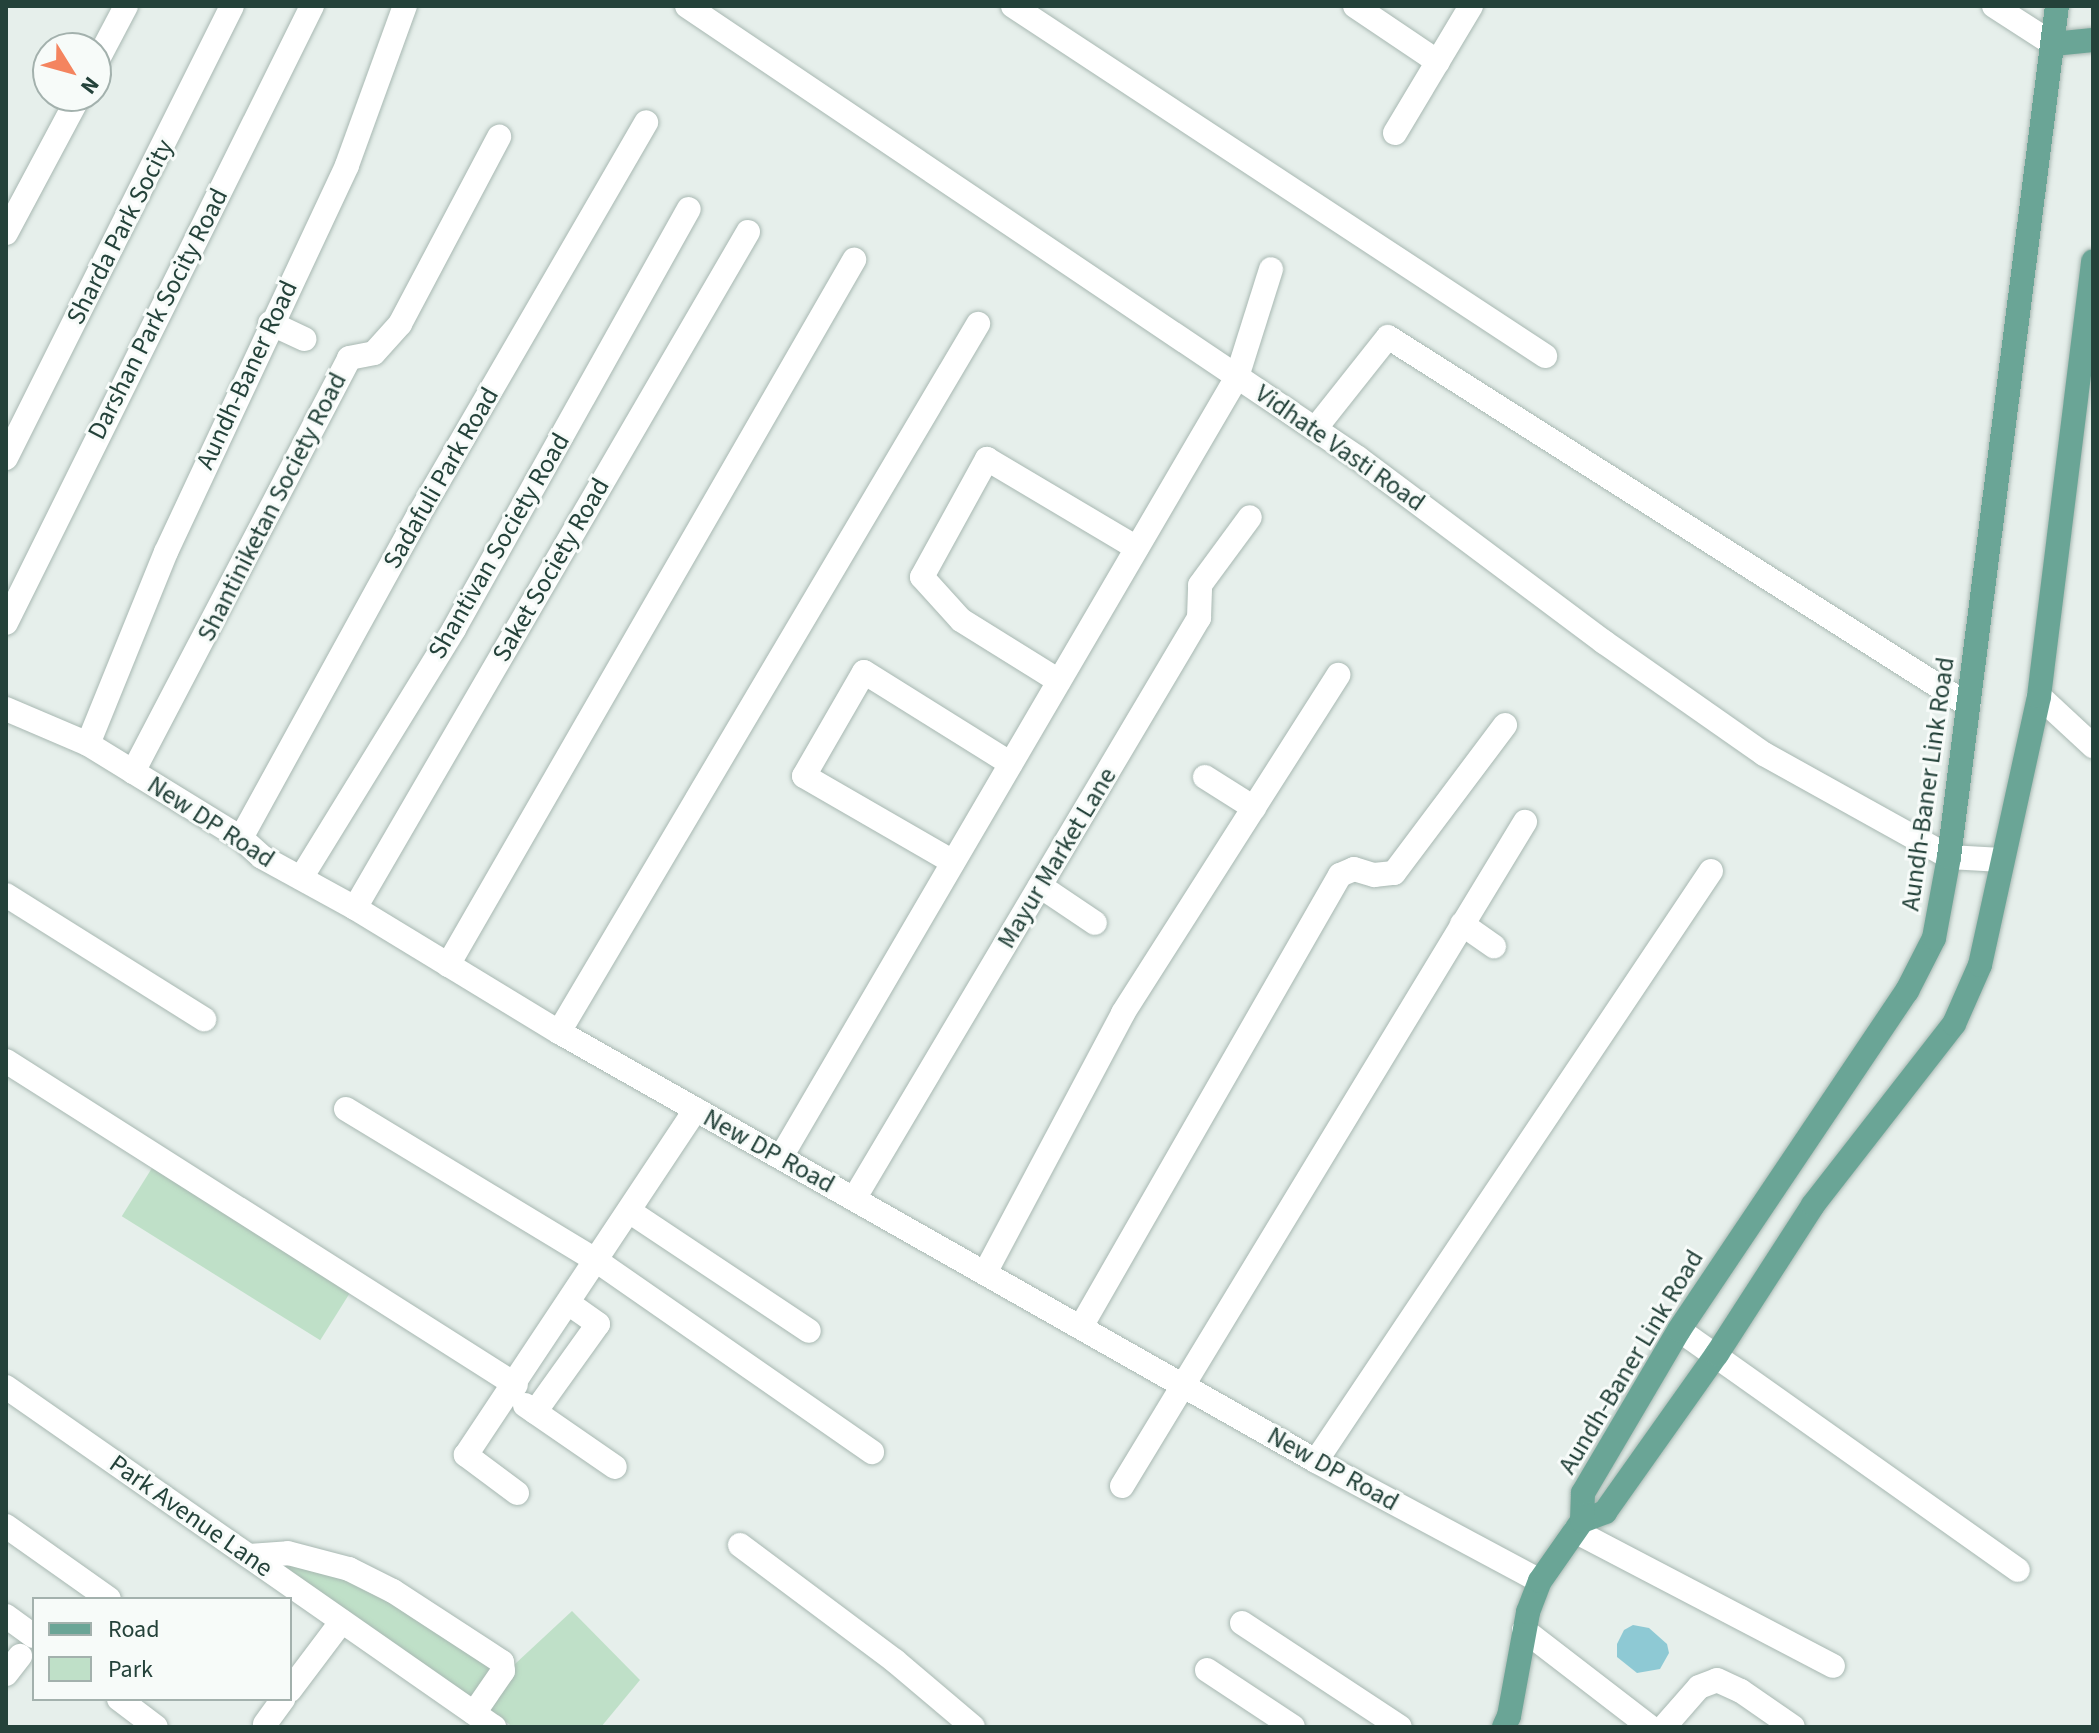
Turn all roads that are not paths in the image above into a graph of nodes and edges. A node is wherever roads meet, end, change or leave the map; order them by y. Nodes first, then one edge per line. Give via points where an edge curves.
1 (126, 6) edge
2 (232, 6) edge
3 (312, 6) edge
4 (405, 6) edge
5 (687, 6) edge
6 (1013, 6) edge
7 (1355, 6) edge
8 (1471, 6) edge
9 (1994, 6) edge
10 (2057, 6) edge
11 (112, 33) edge
12 (2093, 40) edge
13 (2053, 44) junction
14 (1438, 62) junction
15 (70, 112) edge
16 (646, 122) dead end
17 (1395, 133) dead end
18 (499, 137) dead end
19 (689, 209) dead end
20 (748, 232) dead end
21 (6, 233) edge
22 (854, 260) dead end
23 (2093, 261) edge
24 (1271, 269) dead end
25 (270, 323) junction
26 (978, 324) dead end
27 (304, 339) dead end
28 (1545, 356) dead end
29 (1237, 377) junction
30 (1315, 429) junction
31 (6, 458) edge
32 (1250, 517) dead end
33 (1137, 548) junction
34 (6, 623) edge
35 (1338, 675) dead end
36 (1059, 681) junction
37 (2039, 696) junction
38 (1968, 705) junction
39 (6, 709) edge
40 (1505, 725) dead end
41 (88, 744) junction
42 (2093, 746) edge
43 (1011, 764) junction
44 (133, 772) junction
45 (1205, 777) dead end
46 (1254, 808) junction
47 (1525, 822) dead end
48 (241, 838) junction
49 (1949, 857) junction
50 (2002, 860) junction
51 (953, 862) junction
52 (1711, 871) dead end
53 (301, 878) junction
54 (1040, 886) junction
55 (6, 895) edge
56 (355, 908) junction
57 (1095, 923) dead end
58 (1462, 924) junction
59 (1494, 946) dead end
60 (448, 965) junction
61 (204, 1019) dead end
62 (559, 1032) junction
63 (6, 1061) edge
64 (346, 1109) dead end
65 (696, 1109) junction
66 (781, 1157) junction
67 (854, 1199) junction
68 (629, 1211) junction
69 (597, 1261) junction
70 (985, 1273) junction
71 (569, 1304) junction
72 (1082, 1325) junction
73 (1679, 1330) junction
74 (809, 1331) dead end
75 (1717, 1354) junction
76 (1181, 1384) junction
77 (6, 1387) edge
78 (513, 1390) junction
79 (535, 1412) junction
80 (872, 1452) dead end
81 (1316, 1461) junction
82 (615, 1467) dead end
83 (1122, 1486) dead end
84 (517, 1493) dead end
85 (6, 1526) edge
86 (1579, 1526) junction
87 (740, 1545) dead end
88 (249, 1556) junction
89 (2018, 1570) dead end
90 (1540, 1581) junction
91 (106, 1597) edge
92 (6, 1616) edge
93 (342, 1621) junction
94 (1242, 1623) dead end
95 (1524, 1630) junction
96 (20, 1655) edge
97 (1833, 1666) dead end
98 (1207, 1670) dead end
99 (292, 1687) edge
100 (123, 1701) edge
101 (282, 1701) edge
102 (474, 1713) junction
103 (150, 1714) edge
104 (265, 1724) dead end
105 (494, 1727) edge
106 (973, 1727) edge
107 (1293, 1727) edge
108 (1400, 1727) edge
109 (1504, 1727) edge
110 (1650, 1727) edge
111 (1664, 1727) edge
112 (1793, 1727) edge

1 - 11 street
2 - 31 street, Sharda Park Socity
3 - 34 street, Darshan Park Socity Road
4 - 25 street, Aundh-Baner Road via 347,165
5 - 29 street, Vidhate Vasti Road
6 - 28 street
7 - 14 street
8 - 14 street
9 - 13 street
10 - 13 main road, Aundh-Baner Link Road
12 - 13 main road
13 - 38 main road, Aundh-Baner Link Road
14 - 17 street
15 - 21 street
16 - 48 street, Sadafuli Park Road via 418,516
18 - 44 street, Shantiniketan Society Road via 400,324 374,353 349,358
19 - 53 street, Shantivan Society Road via 454,629
20 - 56 street, Saket Society Road
22 - 60 street
23 - 37 main road, Aundh-Baner Link Road
24 - 29 street
25 - 27 street
25 - 41 street, Aundh-Baner Road via 166,552
26 - 62 street
29 - 30 street, Vidhate Vasti Road
29 - 33 street
30 - 38 street via 1388,337
30 - 49 street, Vidhate Vasti Road via 1764,754
32 - 54 street, Mayur Market Lane via 1200,585 1199,618
33 - 36 street
33 - 36 street via 987,459 922,577 961,620
35 - 46 street
36 - 43 street
37 - 42 street
37 - 50 main road, Aundh-Baner Link Road
38 - 49 main road, Aundh-Baner Link Road
39 - 41 street, New DP Road
40 - 72 street via 1394,873 1354,869 1340,875
41 - 44 street, New DP Road
43 - 51 street
43 - 51 street via 864,672 856,685 804,776
44 - 48 street, New DP Road
45 - 46 street
46 - 70 street via 1123,1013
47 - 58 street
48 - 53 street, New DP Road via 262,857
49 - 50 street, Vidhate Vasti Road
49 - 73 main road, Aundh-Baner Link Road via 1934,938 1907,991
50 - 75 main road, Aundh-Baner Link Road via 1980,965 1954,1024 1813,1205
51 - 66 street
52 - 81 street
53 - 56 street, New DP Road
54 - 57 street
54 - 67 street, Mayur Market Lane
55 - 61 street
56 - 60 street, New DP Road
58 - 59 street
58 - 76 street
60 - 62 street, New DP Road
62 - 65 street, New DP Road
63 - 78 street
64 - 69 street
65 - 66 street, New DP Road
65 - 68 street
66 - 67 street, New DP Road
67 - 70 street, New DP Road
68 - 69 street
68 - 74 street
69 - 71 street
69 - 80 street
70 - 72 street, New DP Road
71 - 78 street
71 - 79 street via 598,1324
72 - 76 street, New DP Road
73 - 75 street
73 - 86 main road, Aundh-Baner Link Road via 1583,1493
75 - 86 main road, Aundh-Baner Link Road via 1605,1512
75 - 89 street
76 - 81 street, New DP Road
76 - 83 street
77 - 88 street, Park Avenue Lane
78 - 79 street
78 - 84 street via 466,1455
79 - 82 street
81 - 90 street, New DP Road
85 - 91 street
86 - 90 main road, Aundh-Baner Link Road
86 - 97 street
87 - 106 street
88 - 93 street, Park Avenue Lane
88 - 102 street via 288,1553 349,1569 393,1591 502,1662 503,1671
90 - 95 main road, Aundh-Baner Link Road
92 - 96 street
93 - 99 street
93 - 102 street, Park Avenue Lane
94 - 108 street
95 - 109 main road, Aundh-Baner Link Road
95 - 110 street
98 - 107 street
100 - 103 street
101 - 104 street
102 - 105 street, Park Avenue Lane
111 - 112 street via 1699,1687 1717,1680

